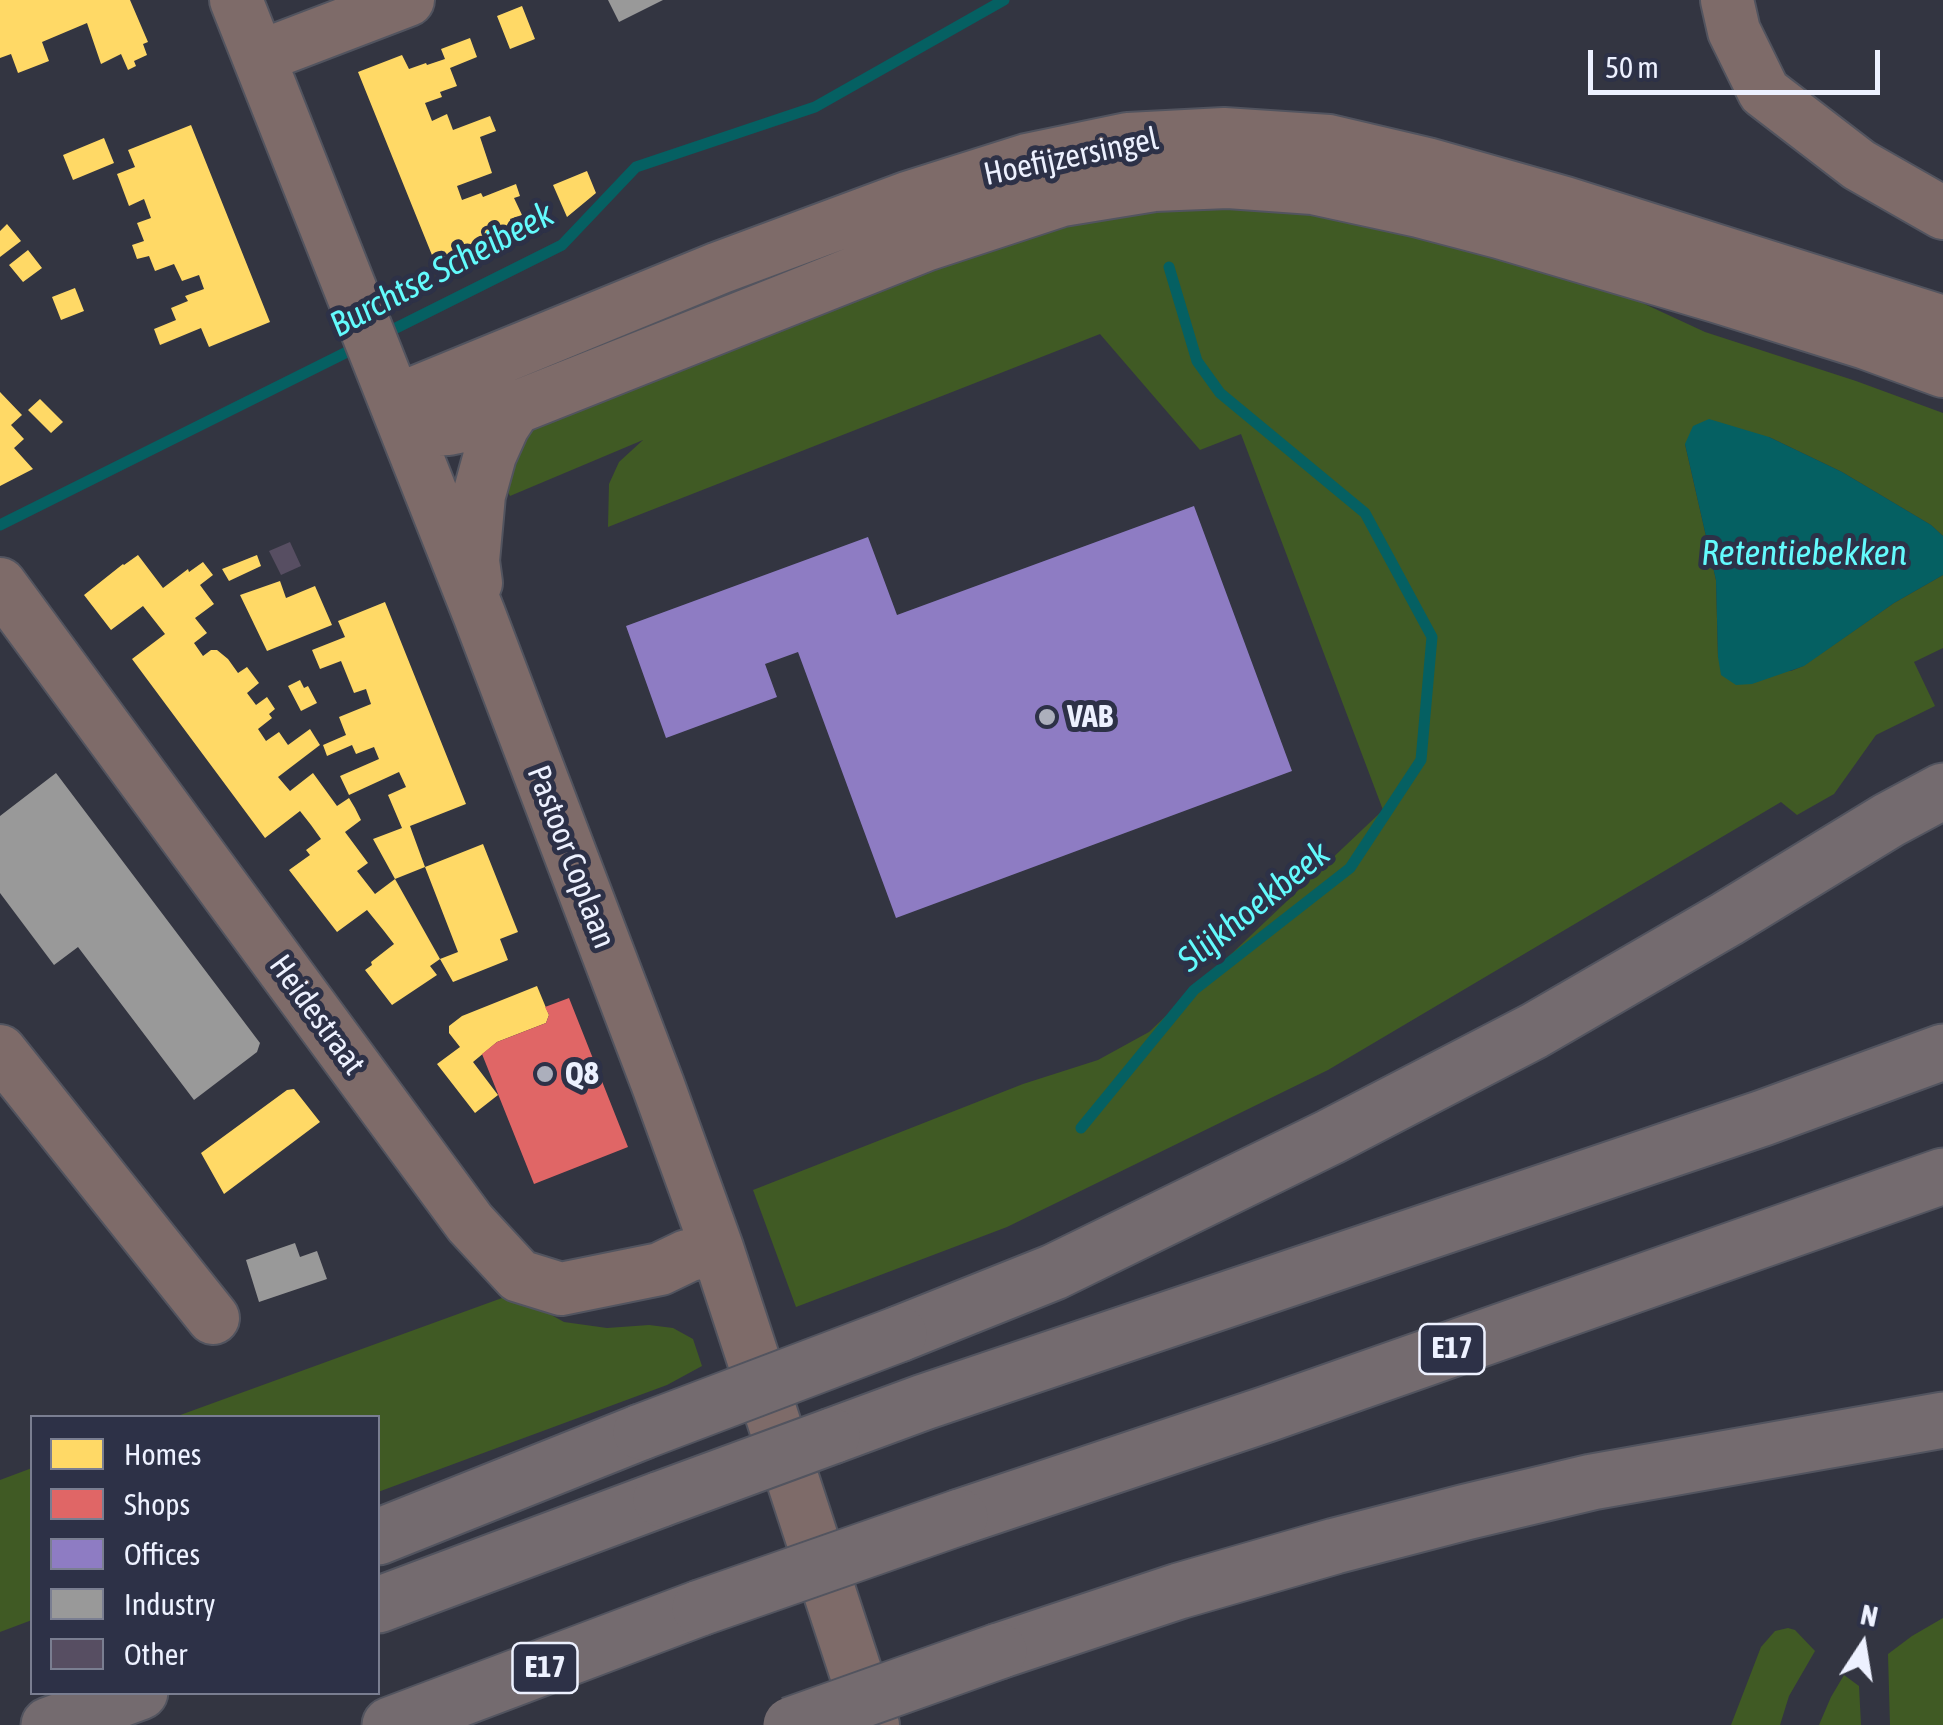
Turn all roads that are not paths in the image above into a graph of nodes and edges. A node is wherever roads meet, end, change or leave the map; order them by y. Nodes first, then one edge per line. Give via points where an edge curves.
1 (236, 0) edge
2 (408, 0) edge
3 (1728, 0) edge
4 (259, 57) junction
5 (1943, 213) edge
6 (1943, 322) edge
7 (1943, 372) edge
8 (514, 408) junction
9 (401, 416) junction
10 (0, 584) edge
11 (479, 614) junction
12 (1943, 791) edge
13 (0, 1051) edge
14 (1943, 1052) edge
15 (1943, 1176) edge
16 (716, 1248) junction
17 (213, 1318) dead end
18 (1943, 1420) edge
19 (380, 1536) edge
20 (380, 1604) edge
21 (132, 1695) edge
22 (49, 1725) edge
23 (390, 1725) edge
24 (791, 1725) edge
25 (873, 1725) edge

1 - 4 street, Pastoor Coplaan
2 - 4 street
3 - 5 street via 1734,31 1764,92 1859,165
4 - 9 street, Pastoor Coplaan
6 - 9 street, Hoefijzersingel via 1565,203 1329,141 1224,134 1128,139 1027,160 719,268
7 - 8 street, Hoefijzersingel via 1483,228 1312,188 1228,182 1062,200 925,245
8 - 9 street, Hoefijzersingel via 448,428
8 - 11 street via 479,495 473,561
9 - 11 street, Pastoor Coplaan
10 - 16 street, Heidestraat via 470,1223 520,1276 562,1289 660,1269
11 - 16 street, Pastoor Coplaan
12 - 19 highway, bridge via 1534,1031 1054,1272
13 - 17 street
14 - 20 highway, bridge via 924,1402
15 - 23 highway, E17, bridge via 700,1608
16 - 25 street, Pastoor Coplaan
18 - 24 highway, bridge via 1592,1482 1335,1546 999,1651
21 - 22 highway

